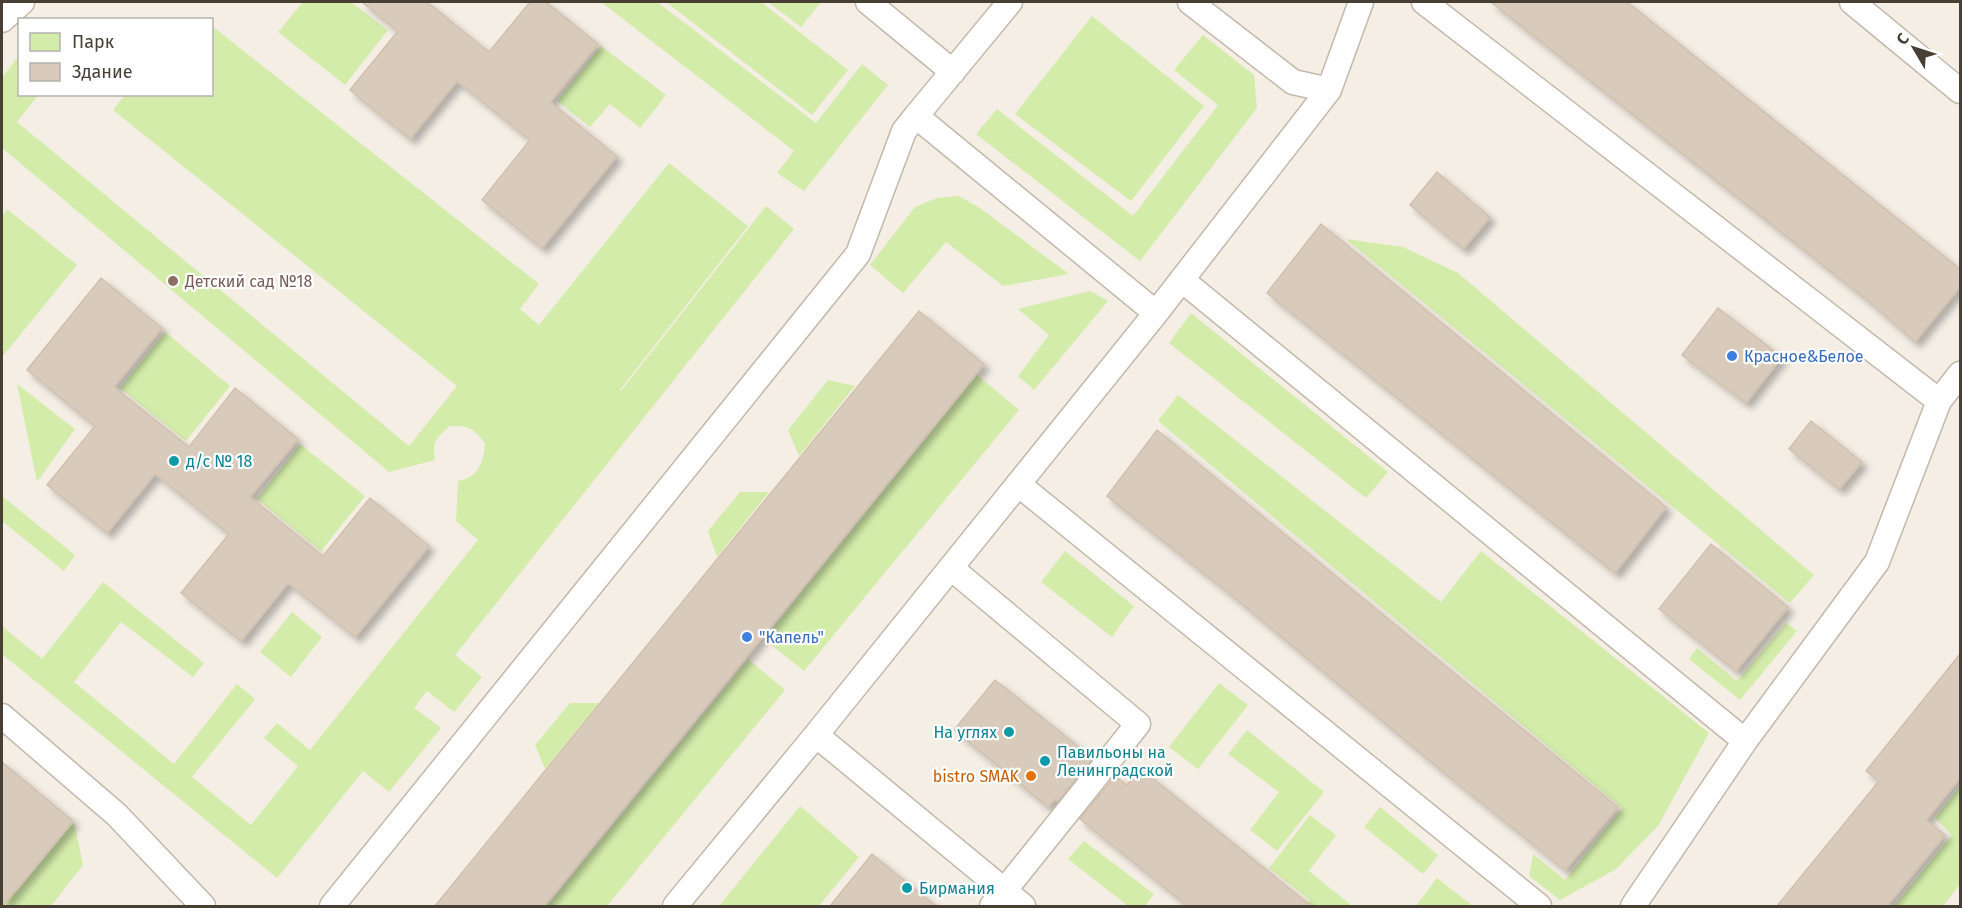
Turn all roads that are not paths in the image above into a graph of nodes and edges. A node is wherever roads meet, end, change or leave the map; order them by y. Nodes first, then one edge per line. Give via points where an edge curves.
1 (22, 2) edge
2 (868, 2) edge
3 (1010, 2) edge
4 (1190, 2) edge
5 (1361, 2) edge
6 (1424, 2) edge
7 (1852, 2) edge
8 (2, 20) edge
9 (953, 72) junction
10 (1329, 90) junction
11 (1960, 90) edge
12 (916, 116) junction
13 (1182, 280) junction
14 (1156, 313) junction
15 (1960, 374) edge
16 (1939, 401) junction
17 (1018, 484) junction
18 (951, 568) junction
19 (2, 716) edge
20 (816, 735) junction
21 (1745, 741) junction
22 (998, 899) edge
23 (203, 906) edge
24 (332, 906) edge
25 (675, 906) edge
26 (1023, 906) edge
27 (1539, 906) edge
28 (1633, 906) edge

1 - 8 lane
2 - 9 lane
3 - 9 lane
4 - 10 lane via 1293,82
5 - 10 lane
6 - 16 lane
7 - 11 lane
9 - 12 lane
10 - 13 lane
12 - 14 lane
12 - 24 lane via 904,131 858,254
13 - 14 lane
13 - 21 lane
14 - 17 lane
15 - 16 lane
16 - 21 lane via 1878,562
17 - 18 lane
17 - 27 lane
18 - 20 lane
18 - 22 lane via 1138,724
19 - 23 lane via 117,815
20 - 22 lane
20 - 25 lane
21 - 28 lane
22 - 26 lane

